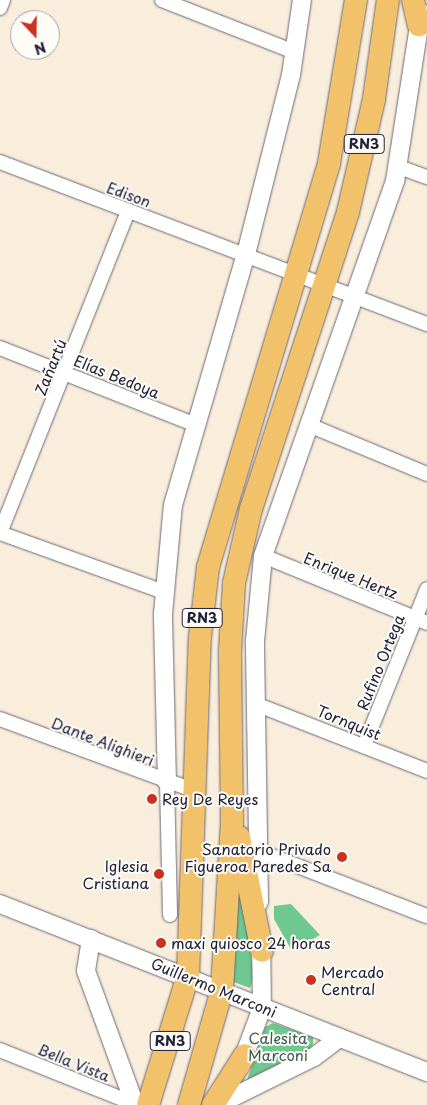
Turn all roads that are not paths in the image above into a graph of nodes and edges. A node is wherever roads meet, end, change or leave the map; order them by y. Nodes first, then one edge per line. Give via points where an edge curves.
1 (3, 0) edge
2 (162, 0) edge
3 (302, 0) edge
4 (356, 0) edge
5 (388, 0) edge
6 (413, 0) edge
7 (423, 0) edge
8 (0, 8) edge
9 (423, 27) edge
10 (295, 52) junction
11 (0, 162) edge
12 (399, 166) junction
13 (427, 177) edge
14 (128, 211) junction
15 (246, 254) junction
16 (296, 272) junction
17 (326, 284) junction
18 (356, 294) junction
19 (427, 324) edge
20 (0, 348) edge
21 (65, 373) junction
22 (194, 424) junction
23 (311, 426) junction
24 (427, 474) edge
25 (0, 533) edge
26 (263, 556) junction
27 (427, 589) edge
28 (164, 592) junction
29 (421, 621) edge
30 (258, 705) junction
31 (0, 719) edge
32 (364, 746) junction
33 (427, 771) edge
34 (167, 782) junction
35 (233, 789) junction
36 (196, 791) junction
37 (259, 851) junction
38 (0, 904) edge
39 (170, 915) dead end
40 (427, 916) edge
41 (91, 939) junction
42 (262, 951) junction
43 (188, 976) junction
44 (222, 990) junction
45 (262, 1008) junction
46 (339, 1038) junction
47 (0, 1050) edge
48 (245, 1055) joint
49 (427, 1072) edge
50 (222, 1103) edge
51 (135, 1105) edge
52 (148, 1105) edge
53 (189, 1105) edge

1 - 8 street
2 - 10 street
3 - 10 street
4 - 16 highway, RN3 via 329,163
5 - 17 highway, RN3 via 362,152
6 - 9 highway
7 - 9 street
9 - 12 street
10 - 15 street
11 - 14 street, Edison
12 - 13 street
12 - 18 street
14 - 15 street, Edison
14 - 21 street, Zañartú
15 - 16 street, Edison
15 - 22 street
16 - 17 street, Edison
16 - 36 highway, RN3 via 208,567 200,637
17 - 18 street
17 - 35 highway, RN3 via 251,509 234,583 230,651
18 - 19 street
18 - 23 street
20 - 21 street, Elías Bedoya
21 - 22 street, Elías Bedoya
21 - 25 street, Zañartú
22 - 28 street via 173,505
23 - 24 street
23 - 26 street
25 - 28 street
26 - 29 street, Enrique Hertz
26 - 30 street via 255,621
27 - 29 street, Rufino Ortega
28 - 34 street
29 - 32 street, Rufino Ortega
30 - 32 street, Tornquist
30 - 37 street
31 - 34 street, Dante Alighieri
32 - 33 street, Tornquist
34 - 36 street, Dante Alighieri
34 - 39 street
35 - 42 highway
35 - 44 highway, RN3
36 - 43 highway, RN3
37 - 40 street
37 - 42 street
38 - 41 street, Guillermo Marconi
41 - 43 street, Guillermo Marconi
41 - 51 street via 86,971
42 - 45 street
43 - 44 street, Guillermo Marconi
43 - 52 highway, RN3
44 - 45 street, Guillermo Marconi
44 - 53 highway, RN3
45 - 46 street, Guillermo Marconi
45 - 48 street
46 - 49 street, Guillermo Marconi
46 - 50 street via 314,1056
47 - 51 street, Bella Vista
48 - 50 highway

